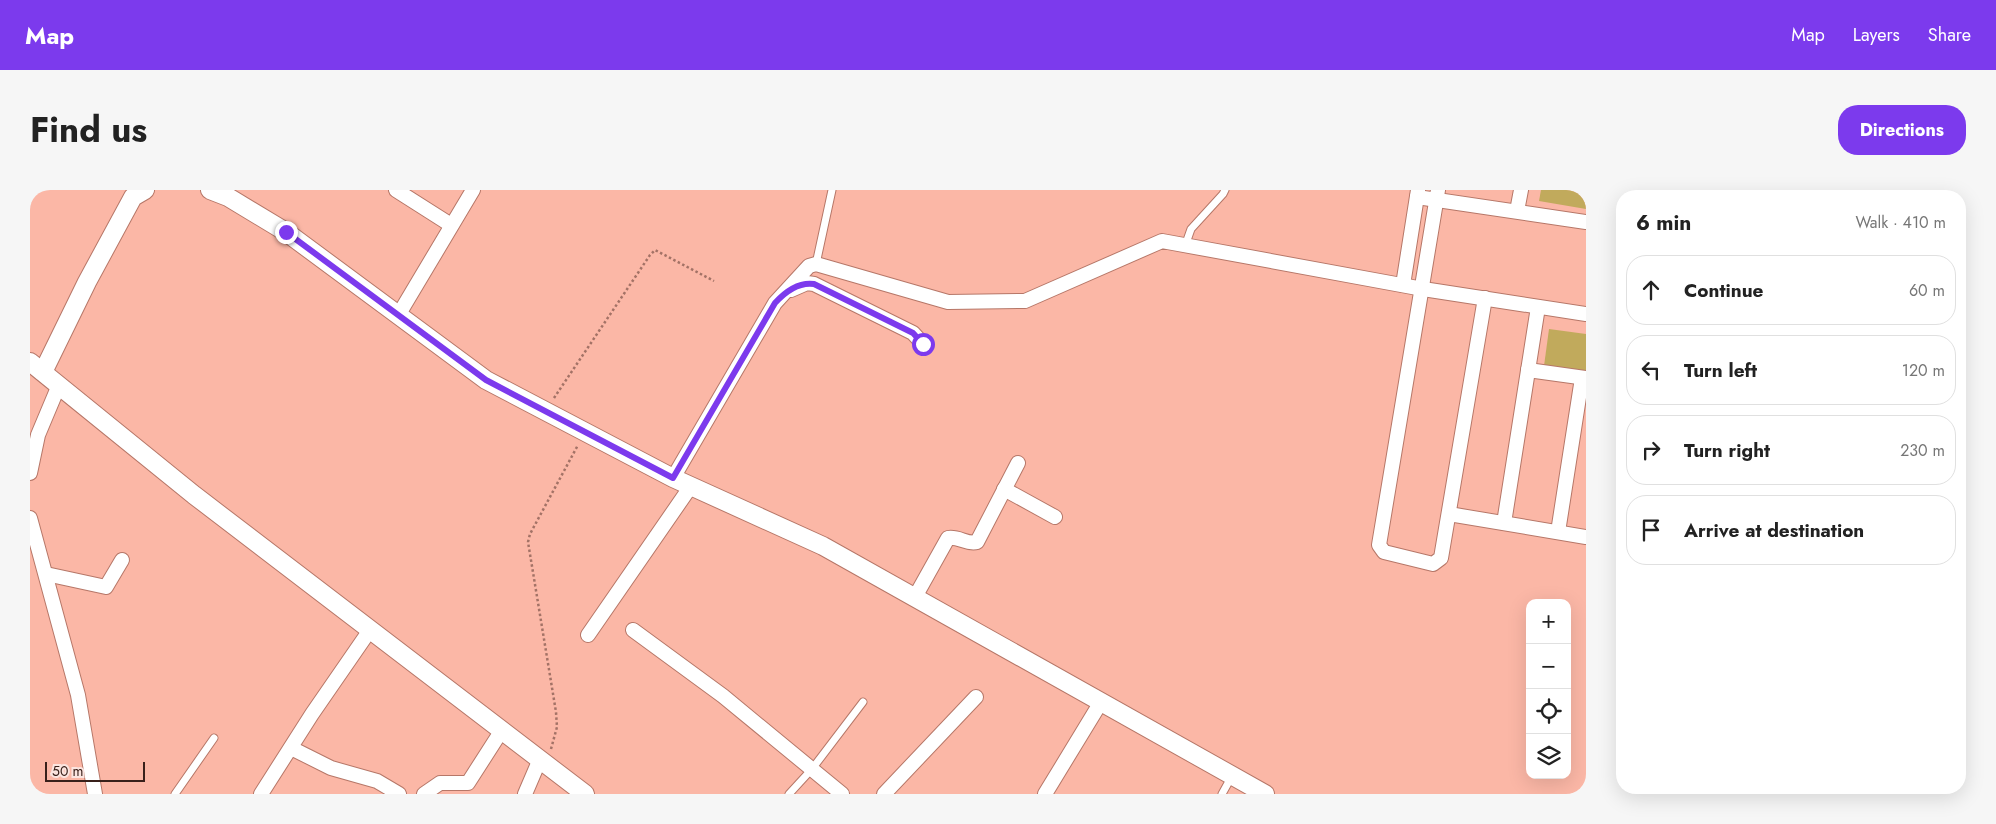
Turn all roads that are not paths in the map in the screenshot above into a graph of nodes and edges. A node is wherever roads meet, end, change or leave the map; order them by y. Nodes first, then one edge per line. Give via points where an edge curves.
1 (145, 190) edge
2 (210, 190) edge
3 (396, 190) edge
4 (473, 190) edge
5 (832, 190) edge
6 (1224, 190) edge
7 (1521, 190) edge
8 (1418, 193) edge
9 (1438, 194) edge
10 (1517, 211) junction
11 (1586, 222) edge
12 (451, 226) junction
13 (1185, 246) junction
14 (816, 264) junction
15 (1403, 285) junction
16 (1423, 289) junction
17 (784, 293) junction
18 (1485, 298) junction
19 (1538, 307) junction
20 (398, 314) junction
21 (1586, 314) edge
22 (923, 344) dead end
23 (37, 367) edge
24 (1528, 370) junction
25 (1584, 378) edge
26 (59, 384) junction
27 (1018, 463) dead end
28 (30, 473) edge
29 (673, 478) junction
30 (690, 486) junction
31 (1004, 489) junction
32 (1448, 514) junction
33 (1055, 517) dead end
34 (30, 518) edge
35 (1504, 523) junction
36 (1558, 532) junction
37 (1586, 537) edge
38 (122, 560) dead end
39 (46, 574) junction
40 (915, 597) junction
41 (370, 630) junction
42 (633, 630) dead end
43 (588, 635) dead end
44 (976, 696) dead end
45 (863, 702) dead end
46 (1101, 702) junction
47 (502, 730) junction
48 (214, 738) dead end
49 (290, 748) junction
50 (543, 761) junction
51 (812, 769) junction
52 (1232, 776) junction
53 (97, 793) edge
54 (175, 794) edge
55 (262, 794) edge
56 (399, 794) edge
57 (424, 794) edge
58 (525, 794) edge
59 (585, 794) edge
60 (789, 794) edge
61 (842, 794) edge
62 (884, 794) edge
63 (1045, 794) edge
64 (1222, 794) edge
65 (1265, 794) edge

1 - 23 street via 133,197
2 - 20 street via 228,197 286,232
3 - 12 street
4 - 12 street
5 - 14 lane
6 - 13 lane via 1224,194 1191,229
7 - 10 street
8 - 9 street
8 - 15 street
9 - 10 street
9 - 16 street
10 - 11 street
12 - 20 street
13 - 14 street via 1162,241 1025,301 948,302
13 - 15 street
14 - 17 street via 809,266
15 - 16 street
16 - 18 street
16 - 32 street via 1379,545 1384,552 1433,564 1438,562
17 - 22 street via 807,283 814,284 913,333
17 - 29 street via 775,303
18 - 19 street
18 - 32 street
19 - 21 street
19 - 24 street
20 - 29 street via 486,380
23 - 26 street
24 - 25 street
24 - 35 street
25 - 36 street
26 - 28 street via 38,435
26 - 41 street via 194,495
27 - 31 street
29 - 30 street
30 - 40 street via 823,546
30 - 43 street
31 - 33 street
31 - 40 street via 978,542 971,544 948,538
32 - 35 street
34 - 39 street
35 - 36 street
36 - 37 street
38 - 39 street via 106,587
39 - 53 street via 78,694
40 - 46 street
41 - 47 street
41 - 49 street
42 - 51 street via 723,696
44 - 62 street
45 - 51 lane
46 - 52 street
46 - 63 street
47 - 50 street
47 - 57 street via 468,782 440,783
48 - 54 lane
49 - 55 street
49 - 56 street via 331,768 377,781
50 - 58 street
50 - 59 street
51 - 60 lane
51 - 61 street
52 - 64 lane
52 - 65 street

